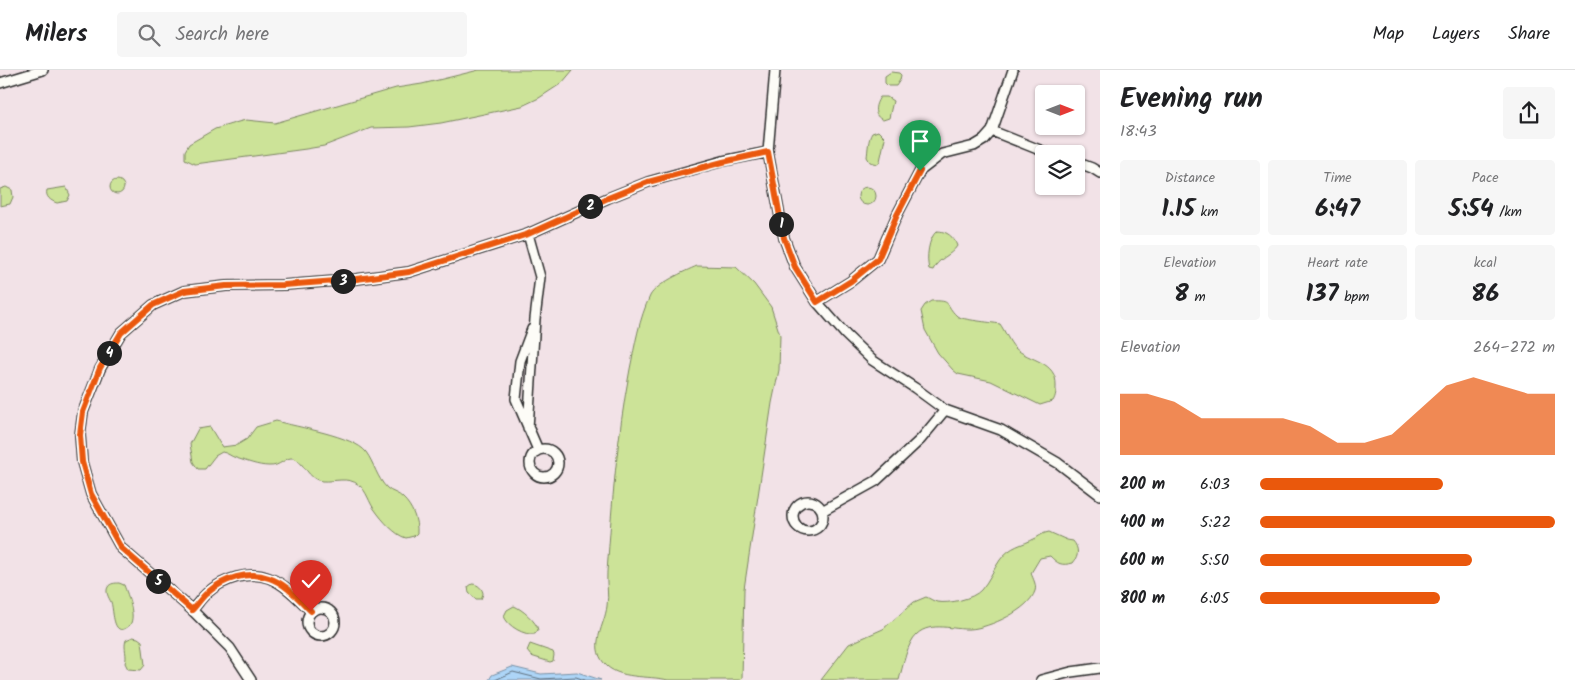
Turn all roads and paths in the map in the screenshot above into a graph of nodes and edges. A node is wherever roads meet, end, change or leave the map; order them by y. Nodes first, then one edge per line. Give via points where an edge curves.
1 (43, 70) edge
2 (775, 70) edge
3 (1013, 70) edge
4 (0, 83) edge
5 (992, 132) junction
6 (1035, 148) edge
7 (768, 152) junction
8 (1085, 165) edge
9 (1100, 173) edge
10 (528, 234) junction
11 (817, 302) junction
12 (535, 320) junction
13 (945, 410) junction
14 (528, 428) junction
15 (538, 450) dead end
16 (1100, 494) edge
17 (822, 511) dead end
18 (192, 610) junction
19 (311, 611) dead end
20 (1100, 668) edge
21 (251, 680) edge
22 (1041, 680) edge

1 - 4 street
2 - 7 street
3 - 5 street
5 - 6 street
5 - 11 street via 974,146 942,154 920,171 878,259
7 - 10 street via 648,182
7 - 11 street via 784,238 795,267
8 - 9 street
10 - 12 street via 540,277
10 - 18 street via 409,272 349,280 184,291 153,305 121,333 100,368 83,412 80,435 82,462 91,494 121,548
11 - 13 street via 872,360
12 - 14 street
12 - 14 street via 520,362 516,400
13 - 16 street via 1001,430 1058,463
13 - 17 street via 921,439 876,481
14 - 15 street
18 - 19 street via 207,593 223,582 255,575 269,578 286,588
18 - 21 street via 230,648
20 - 22 street

